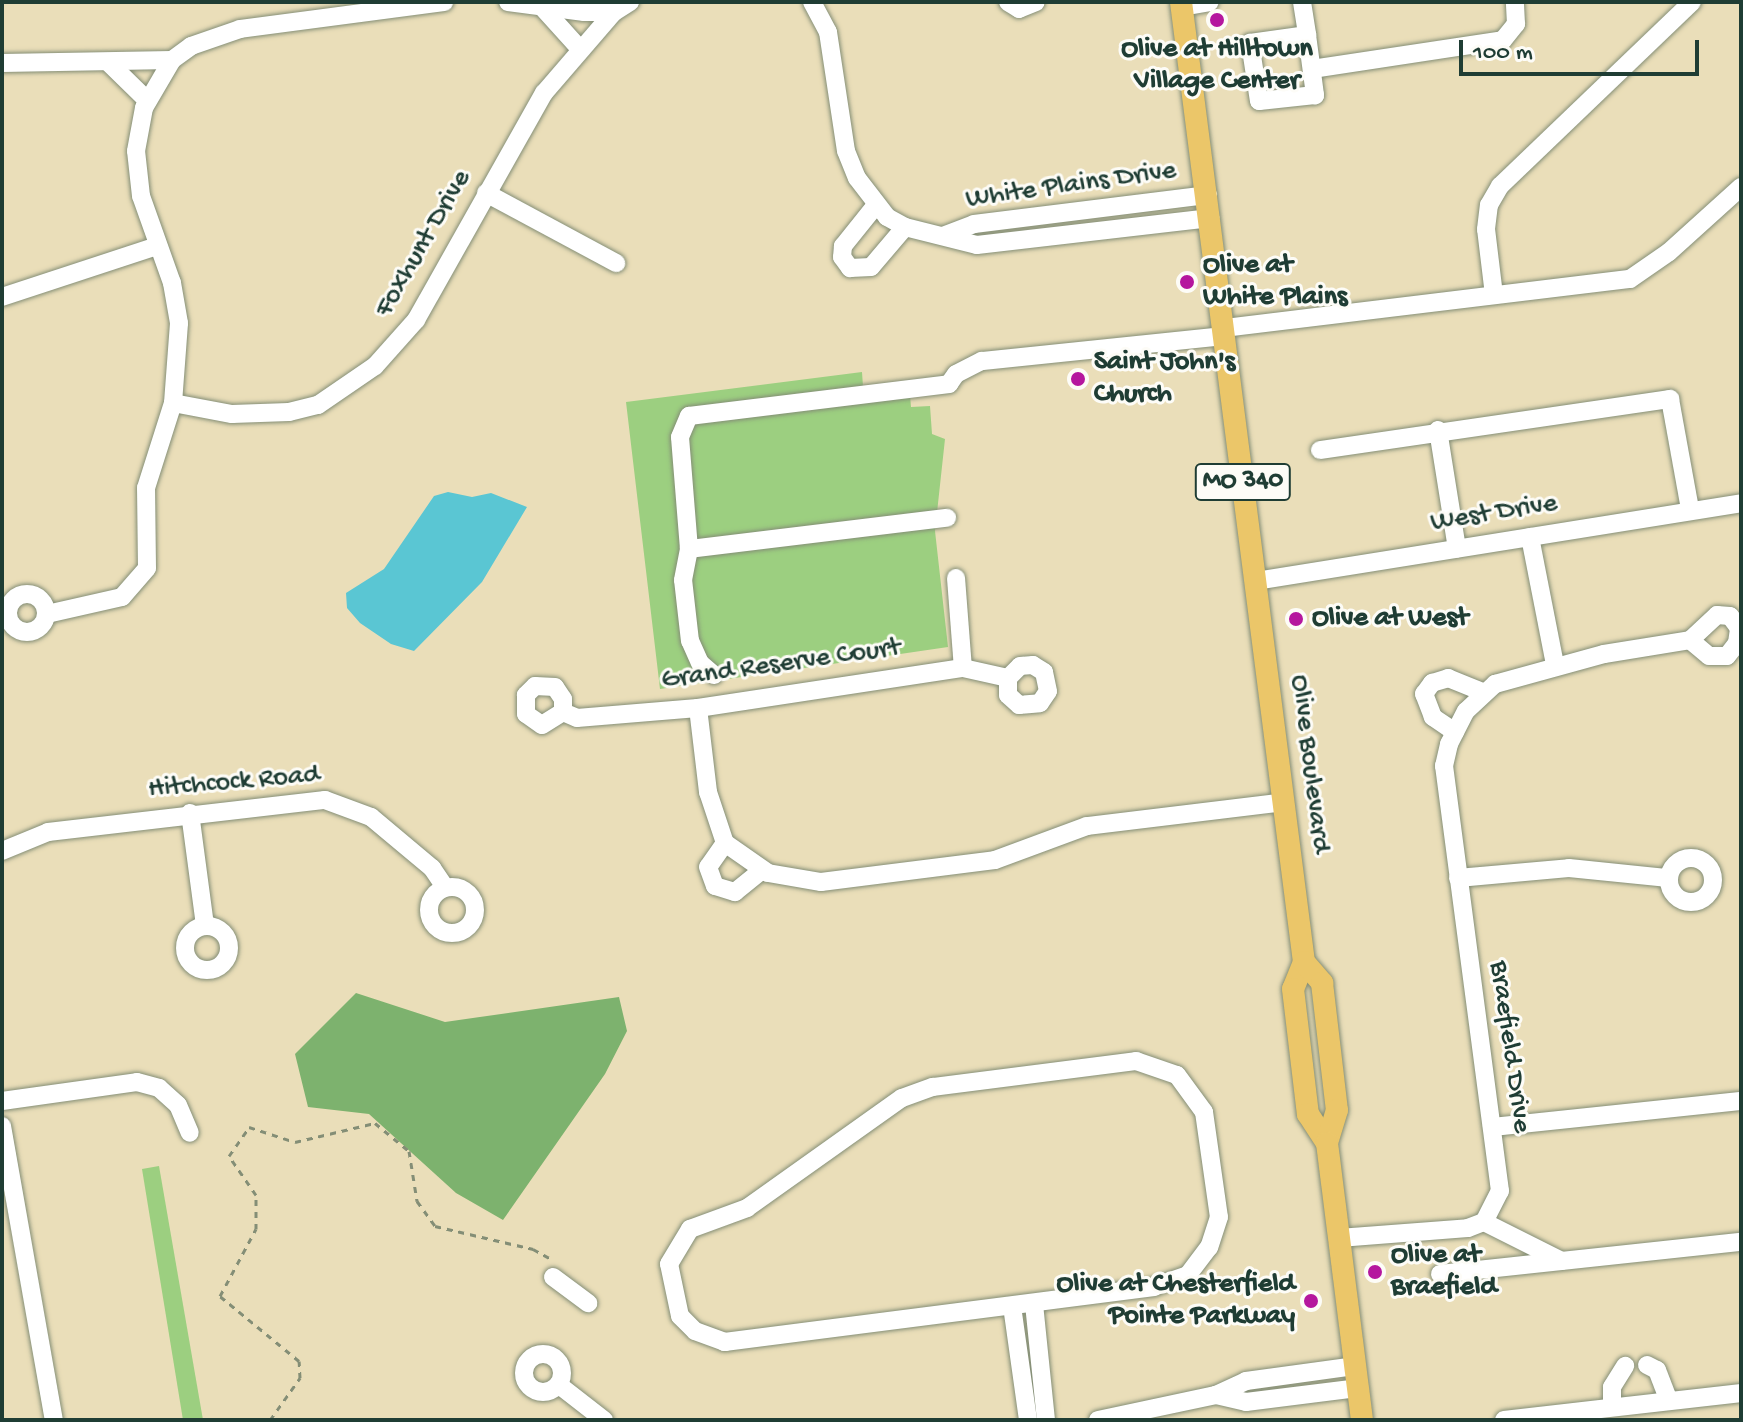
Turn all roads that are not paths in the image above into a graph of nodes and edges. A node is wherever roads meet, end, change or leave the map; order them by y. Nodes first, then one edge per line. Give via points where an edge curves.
1 (444, 2) edge
2 (508, 2) edge
3 (812, 2) edge
4 (1008, 2) edge
5 (1036, 2) edge
6 (1210, 2) edge
7 (1302, 2) edge
8 (1515, 2) edge
9 (1692, 2) edge
10 (1181, 4) edge
11 (380, 6) edge
12 (542, 7) junction
13 (622, 7) edge
14 (1307, 35) junction
15 (580, 49) junction
16 (172, 60) junction
17 (2, 63) edge
18 (109, 63) junction
19 (1312, 69) junction
20 (148, 101) junction
21 (1741, 187) edge
22 (486, 193) junction
23 (1208, 195) junction
24 (876, 205) junction
25 (1210, 218) junction
26 (905, 227) junction
27 (943, 236) junction
28 (157, 246) junction
29 (616, 263) dead end
30 (1494, 295) junction
31 (2, 297) edge
32 (1224, 332) junction
33 (173, 403) junction
34 (1438, 430) junction
35 (1320, 450) dead end
36 (1741, 503) edge
37 (1690, 509) junction
38 (947, 518) dead end
39 (1530, 537) junction
40 (1457, 548) junction
41 (689, 549) junction
42 (956, 578) dead end
43 (1256, 581) junction
44 (47, 614) dead end
45 (1690, 640) dead end
46 (1555, 665) junction
47 (963, 668) junction
48 (714, 675) dead end
49 (1008, 678) dead end
50 (1483, 692) junction
51 (698, 708) junction
52 (563, 712) dead end
53 (1455, 732) junction
54 (1284, 802) junction
55 (190, 813) junction
56 (725, 843) junction
57 (2, 851) edge
58 (762, 870) junction
59 (1458, 878) junction
60 (1668, 878) dead end
61 (445, 887) dead end
62 (205, 926) dead end
63 (2, 1101) edge
64 (1741, 1101) edge
65 (2, 1126) edge
66 (1492, 1127) junction
67 (190, 1133) dead end
68 (1484, 1222) junction
69 (1339, 1238) junction
70 (1741, 1242) edge
71 (1562, 1261) junction
72 (553, 1269) road end
73 (1440, 1274) dead end
74 (588, 1303) dead end
75 (1034, 1304) junction
76 (1012, 1306) junction
77 (1647, 1365) dead end
78 (1625, 1366) dead end
79 (1357, 1377) junction
80 (559, 1385) dead end
81 (1741, 1393) edge
82 (1669, 1401) junction
83 (1612, 1407) junction
84 (54, 1420) edge
85 (604, 1420) edge
86 (1028, 1420) edge
87 (1046, 1420) edge
88 (1098, 1420) edge
89 (1362, 1420) edge
90 (1504, 1420) edge

1 - 11 street
2 - 12 street
3 - 24 street, White Plains Drive via 828,32 846,151
4 - 5 street via 1019,9
6 - 10 street
7 - 14 street
8 - 19 street via 1516,24 1503,40
9 - 30 street via 1500,186 1489,205 1486,229
10 - 23 main road, Olive Boulevard / MO 340
11 - 16 street via 240,29 191,46
12 - 13 street
12 - 15 street
13 - 15 street, Foxhunt Drive
14 - 19 street
14 - 19 street via 1250,43 1259,101 1315,95
15 - 22 street, Foxhunt Drive via 544,93
16 - 18 street
16 - 20 street
17 - 18 street
18 - 20 street
20 - 28 street via 136,151 141,196
21 - 30 street via 1677,246 1630,279
22 - 29 street
22 - 33 street, Foxhunt Drive via 416,320 346,390 318,405 265,414
23 - 25 main road, Olive Boulevard / MO 340
23 - 27 street, White Plains Drive via 974,224
24 - 26 street, White Plains Drive
24 - 26 street via 843,246 842,257 850,268 871,267
25 - 27 street, White Plains Drive via 977,245
25 - 32 main road, Olive Boulevard / MO 340
26 - 27 street, White Plains Drive
28 - 31 street
28 - 33 street via 172,283 179,323
30 - 32 street
32 - 41 street via 982,361 956,374 949,384 689,416 679,458
32 - 43 main road, Olive Boulevard / MO 340
33 - 44 street via 146,488 148,556 138,585 122,597
34 - 35 street
34 - 37 street via 1670,399
34 - 40 street
36 - 37 street, West Drive
37 - 39 street, West Drive
38 - 41 street
39 - 40 street, West Drive
39 - 46 street
40 - 43 street, West Drive
41 - 48 street via 682,567 690,641 700,663
42 - 47 street
43 - 54 main road, Olive Boulevard / MO 340
45 - 46 street
46 - 50 street
47 - 49 street, Grand Reserve Court
47 - 51 street, Grand Reserve Court
50 - 53 street, Braefield Drive
50 - 53 street via 1448,678 1432,683 1424,694 1433,717
51 - 52 street, Grand Reserve Court via 577,718
51 - 56 street via 708,792
53 - 59 street, Braefield Drive via 1444,766
54 - 58 street via 1087,826 995,860 821,882
54 - 69 main road, Olive Boulevard / MO 340 via 1304,962 1322,983 1337,1110 1327,1143
55 - 57 street, Hitchcock Road via 48,832
55 - 61 street, Hitchcock Road via 297,800 350,806 399,840
55 - 62 street
56 - 58 street
56 - 58 street via 708,867 715,886 735,892
59 - 60 street via 1559,868
59 - 66 street, Braefield Drive
63 - 67 street via 137,1082 159,1088 178,1105
64 - 66 street
65 - 84 street
66 - 68 street, Braefield Drive via 1500,1191
68 - 69 street via 1468,1228
68 - 71 street
69 - 79 main road, Olive Boulevard / MO 340
70 - 71 street
71 - 73 street
72 - 74 street
75 - 76 street
75 - 76 street via 1154,1287 1188,1275 1199,1265 1219,1217 1204,1112 1177,1075 1136,1061 917,1091 889,1105 747,1208 690,1229 669,1264 687,1326 725,1342
75 - 87 street
76 - 86 street
77 - 82 street via 1657,1370
78 - 83 street via 1612,1387
79 - 88 street via 1246,1402 1216,1395
79 - 89 main road, Olive Boulevard / MO 340
80 - 85 street
81 - 82 street
82 - 83 street
83 - 90 street

